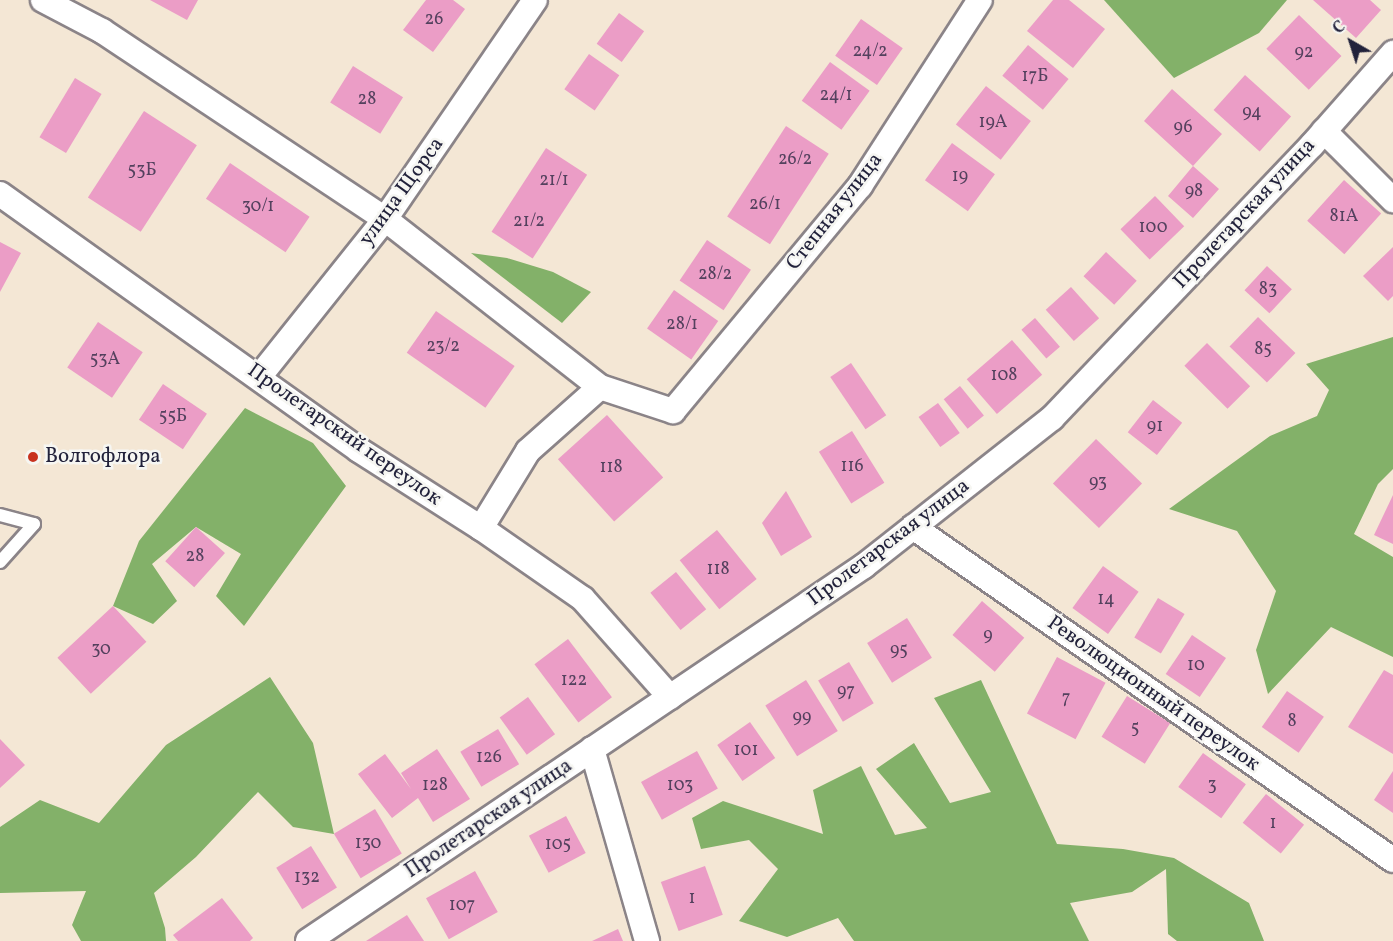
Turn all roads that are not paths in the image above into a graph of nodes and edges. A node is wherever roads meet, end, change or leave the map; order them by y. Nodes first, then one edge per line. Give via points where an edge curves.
1 (43, 0) edge
2 (535, 0) edge
3 (980, 0) edge
4 (1393, 53) edge
5 (1324, 131) junction
6 (0, 194) edge
7 (1393, 200) edge
8 (385, 219) junction
9 (259, 377) junction
10 (600, 387) junction
11 (0, 515) edge
12 (913, 527) junction
13 (481, 528) junction
14 (0, 561) edge
15 (670, 697) junction
16 (592, 749) junction
17 (1393, 860) edge
18 (308, 941) edge
19 (647, 941) edge

1 - 8 street via 102,31
2 - 8 street, улица Щорса
3 - 10 street, Степная улица via 860,186 673,411
4 - 5 street, Пролетарская улица
5 - 7 street
5 - 12 street, Пролетарская улица via 1052,418
6 - 9 street, Пролетарский переулок
8 - 9 street, улица Щорса
8 - 10 street
9 - 13 street, Пролетарский переулок via 359,450
10 - 13 street via 528,451
11 - 14 lane via 34,524
12 - 15 street, Пролетарская улица via 864,566
12 - 17 street, Революционный переулок
13 - 15 street, Пролетарский переулок via 583,599
15 - 16 street, Пролетарская улица
16 - 18 street, Пролетарская улица
16 - 19 street

